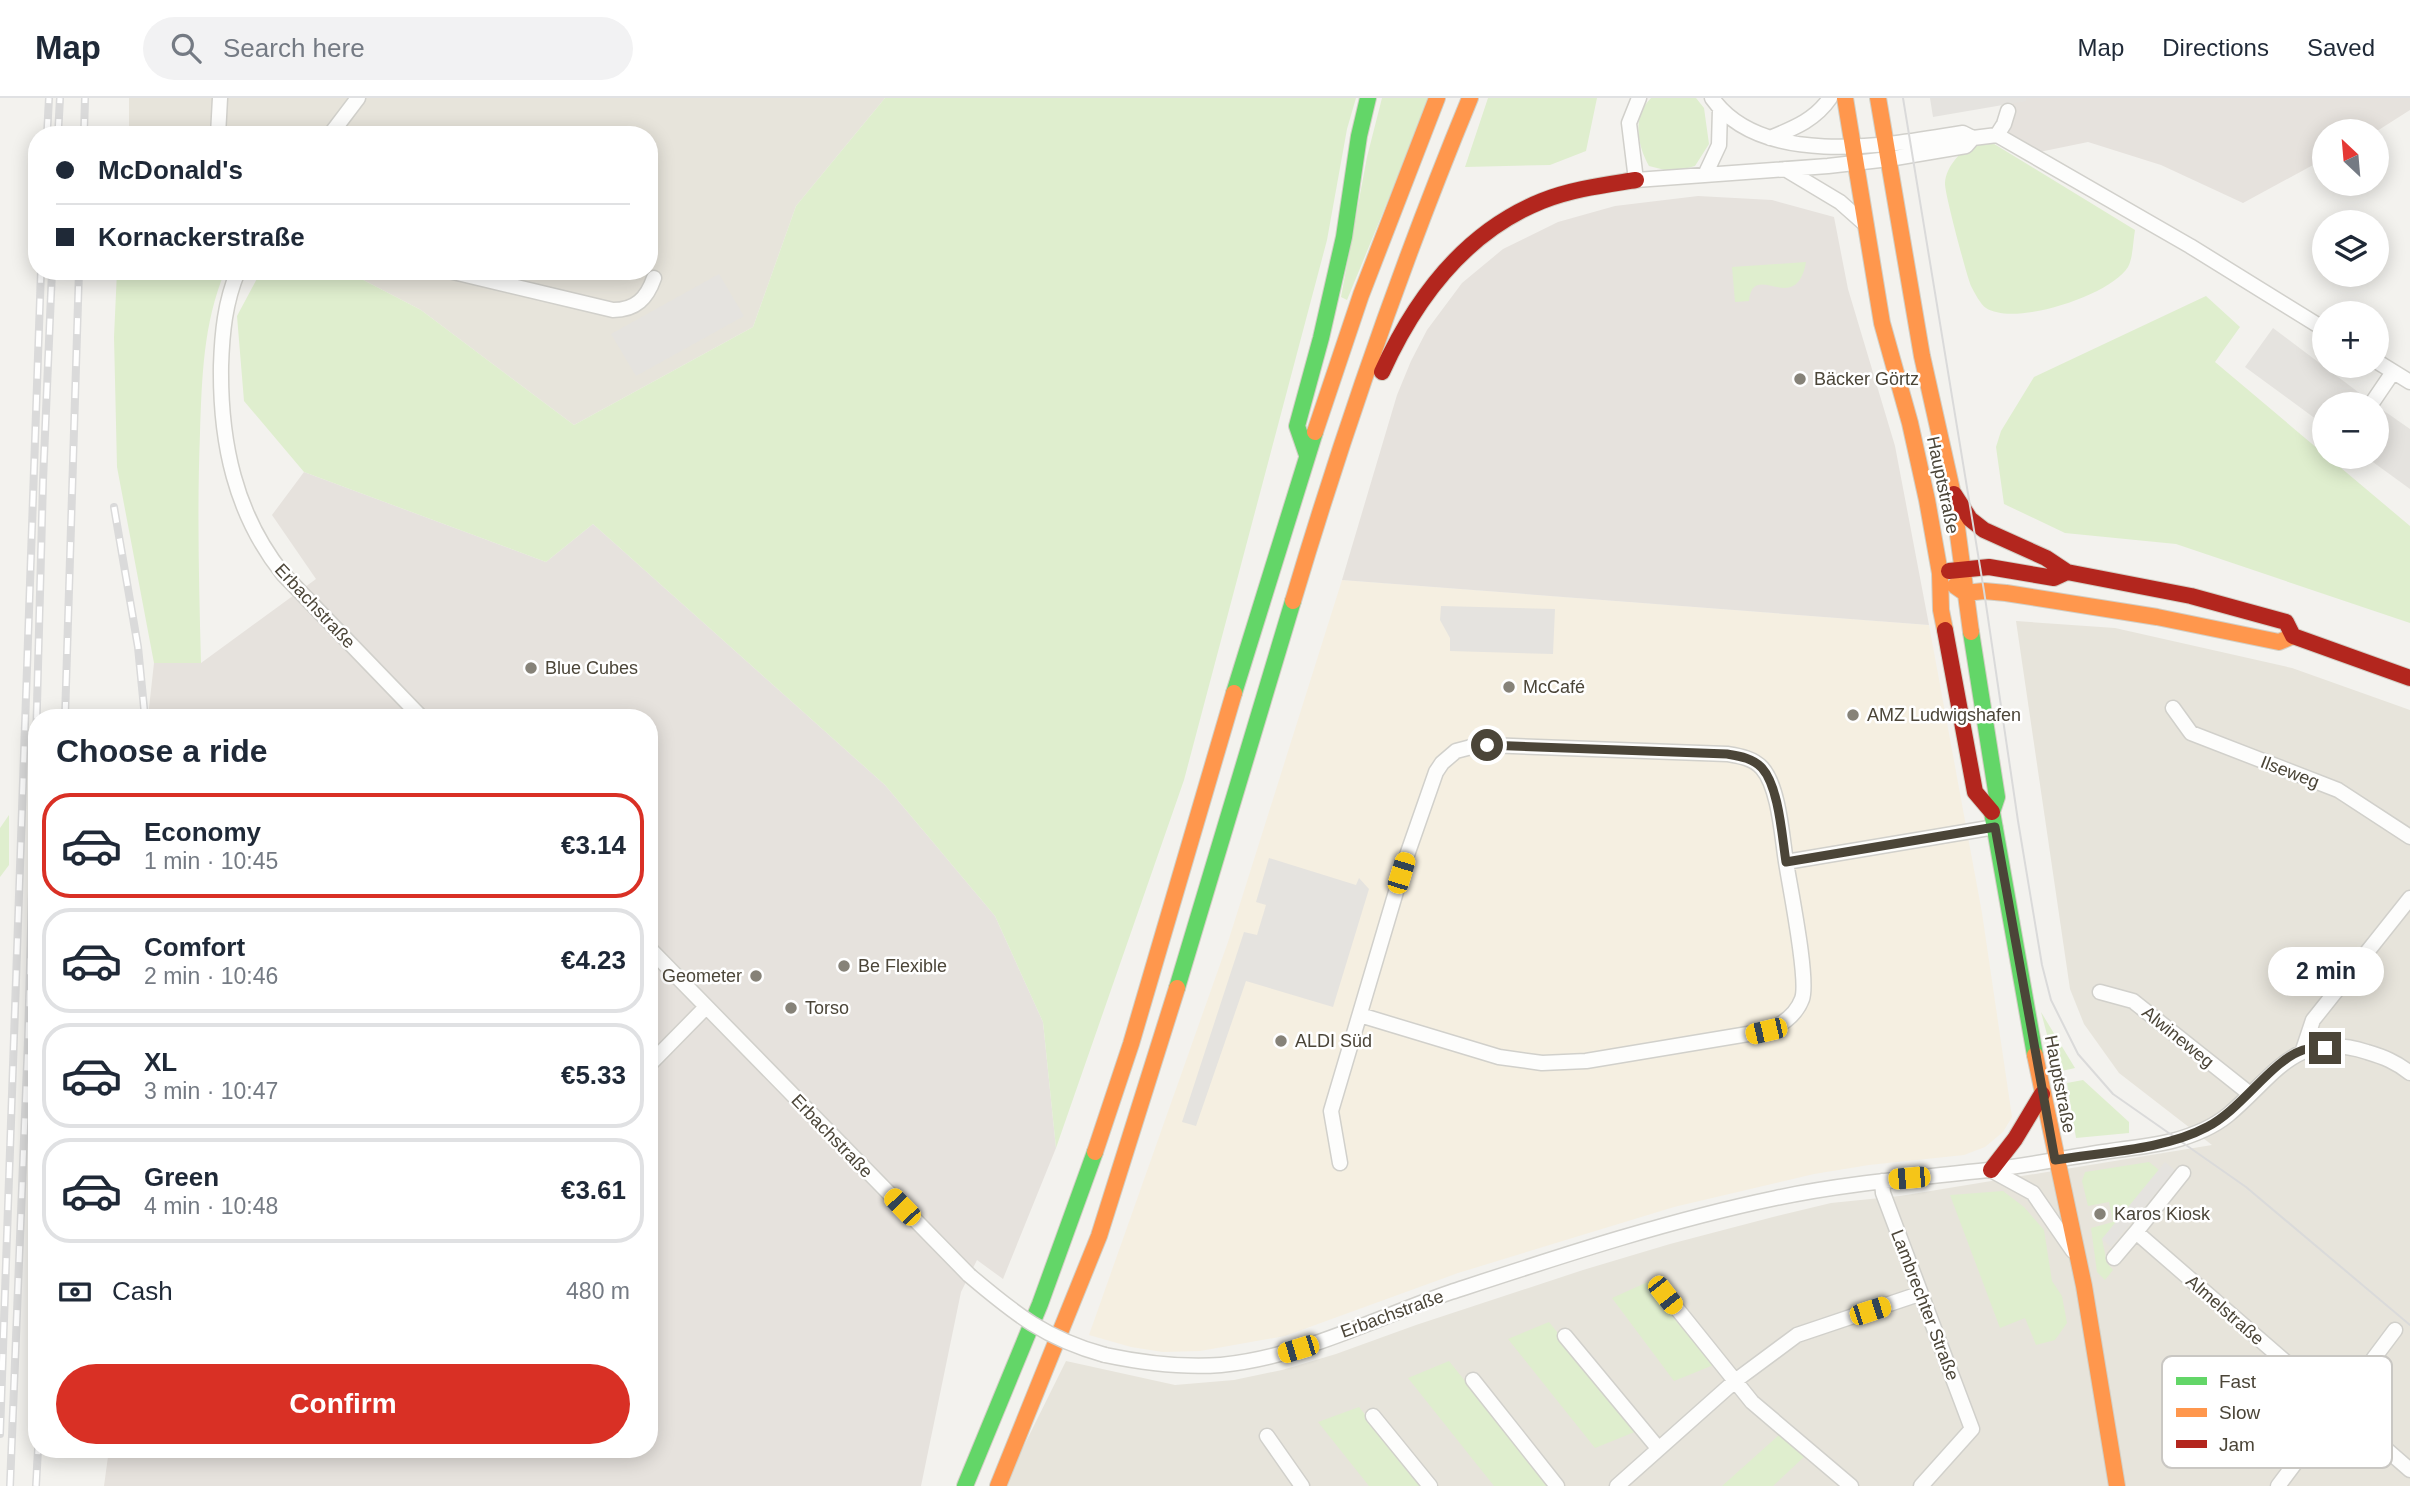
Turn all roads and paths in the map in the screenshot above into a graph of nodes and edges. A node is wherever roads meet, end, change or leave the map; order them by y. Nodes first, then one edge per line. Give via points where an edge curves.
1 (220, 98) edge
2 (358, 98) edge
3 (1368, 98) edge
4 (1437, 98) edge
5 (1470, 98) edge
6 (1639, 98) edge
7 (1830, 98) edge
8 (1845, 98) edge
9 (1878, 98) edge
10 (1716, 104) edge
11 (2008, 111) dead end
12 (218, 126) edge
13 (337, 126) edge
14 (1997, 135) junction
15 (1770, 138) junction
16 (1853, 145) junction
17 (1887, 152) junction
18 (1856, 162) junction
19 (1785, 169) junction
20 (1705, 175) junction
21 (1636, 180) junction
22 (1866, 225) junction
23 (235, 280) edge
24 (487, 280) edge
25 (653, 280) edge
26 (2312, 322) edge
27 (2389, 370) edge
28 (2393, 372) junction
29 (2410, 382) edge
30 (2379, 392) edge
31 (1341, 447) junction
32 (1307, 456) junction
33 (1952, 490) junction
34 (1962, 569) junction
35 (2067, 572) junction
36 (1940, 573) junction
37 (1965, 593) junction
38 (2293, 636) junction
39 (2410, 678) edge
40 (2174, 708) dead end
41 (413, 709) edge
42 (1993, 820) junction
43 (2410, 837) edge
44 (1786, 862) junction
45 (2410, 898) edge
46 (658, 957) edge
47 (2100, 992) dead end
48 (706, 1007) junction
49 (1360, 1015) junction
50 (2303, 1050) junction
51 (658, 1056) edge
52 (2410, 1073) edge
53 (2042, 1094) junction
54 (2249, 1094) junction
55 (2055, 1160) junction
56 (1340, 1163) dead end
57 (1992, 1170) junction
58 (2183, 1173) dead end
59 (1882, 1181) junction
60 (2136, 1232) junction
61 (2077, 1258) junction
62 (2114, 1258) dead end
63 (1919, 1294) junction
64 (1665, 1295) dead end
65 (2395, 1330) dead end
66 (1565, 1336) dead end
67 (2278, 1356) edge
68 (2376, 1356) edge
69 (1473, 1380) dead end
70 (1735, 1381) junction
71 (1373, 1416) dead end
72 (1268, 1436) dead end
73 (1658, 1448) junction
74 (2392, 1454) edge
75 (2292, 1468) edge
76 (2410, 1470) edge
77 (964, 1486) edge
78 (998, 1486) edge
79 (1302, 1486) edge
80 (1430, 1486) edge
81 (1557, 1486) edge
82 (1617, 1486) edge
83 (1851, 1486) edge
84 (1921, 1486) edge
85 (2117, 1486) edge
86 (2278, 1486) edge

1 - 12 street
2 - 13 street
3 - 32 main road via 1344,237 1297,426
4 - 32 main road via 1361,295
5 - 31 main road via 1414,239
6 - 21 street via 1629,123
7 - 15 street via 1808,121
8 - 16 main road, Hauptstraße
9 - 17 main road, Hauptstraße
10 - 15 street via 1739,125
10 - 20 street via 1719,145
11 - 14 street
14 - 17 street via 1973,138 1964,133
14 - 26 street
15 - 16 street via 1801,145
16 - 17 street
16 - 18 main road, Hauptstraße
17 - 18 street
17 - 33 main road, Hauptstraße via 1922,356
18 - 19 street
18 - 22 main road, Hauptstraße
19 - 20 street
19 - 22 street via 1840,202
20 - 21 street
21 - 31 main road via 1544,200 1491,229 1456,257 1420,300
22 - 36 main road, Hauptstraße via 1882,323 1919,459
23 - 41 street, Erbachstraße via 224,322 221,397 229,463 247,516 283,574
24 - 25 street via 614,310 639,303
27 - 28 street
28 - 29 street
28 - 30 street
31 - 78 main road via 1133,1131 1090,1259
32 - 77 main road via 1131,1044 1083,1189
33 - 34 main road, Hauptstraße
33 - 35 main road via 1973,522 2009,544 2056,561
34 - 35 main road via 2002,568 2054,578
34 - 36 main road
34 - 37 main road, Hauptstraße
35 - 38 main road via 2192,596 2286,622
36 - 37 main road
36 - 42 main road, Hauptstraße via 1941,610 1975,792
37 - 38 main road via 2020,595 2279,642
37 - 42 main road, Hauptstraße via 1997,797
38 - 39 main road
40 - 43 street, Ilseweg via 2192,733 2338,790
42 - 44 street
42 - 53 main road, Hauptstraße
44 - 49 street via 1804,990 1793,1014 1766,1031 1586,1062 1542,1063 1499,1057
44 - 49 street via 1771,784 1761,767 1747,758 1487,745 1456,751 1436,772
45 - 50 street via 2313,1020
46 - 48 street, Erbachstraße
47 - 54 street, Alwineweg via 2133,1001
48 - 51 street
48 - 59 street, Erbachstraße, bridge via 969,1275 1013,1312 1064,1342 1141,1362 1221,1364 1283,1353 1473,1285 1672,1224 1771,1199
49 - 56 street via 1331,1111
50 - 52 street via 2347,1045 2394,1060
50 - 54 street, Erbachstraße
53 - 55 main road, Hauptstraße
53 - 57 main road
54 - 55 street, Erbachstraße via 2225,1117 2179,1139
55 - 57 street, Erbachstraße
55 - 61 main road, Hauptstraße
57 - 59 street, Erbachstraße
57 - 61 street via 2033,1193
58 - 60 street
59 - 63 street, Lambrechter Straße
60 - 62 street
60 - 67 street, Almelstraße
61 - 85 main road, Hauptstraße
63 - 70 street via 1797,1335
63 - 84 street, Lambrechter Straße via 1972,1429
64 - 70 street
65 - 68 street
66 - 73 street
69 - 81 street
70 - 73 street
70 - 83 street via 1752,1402
71 - 80 street
72 - 79 street
73 - 82 street
74 - 76 street, Almelstraße
75 - 86 street

